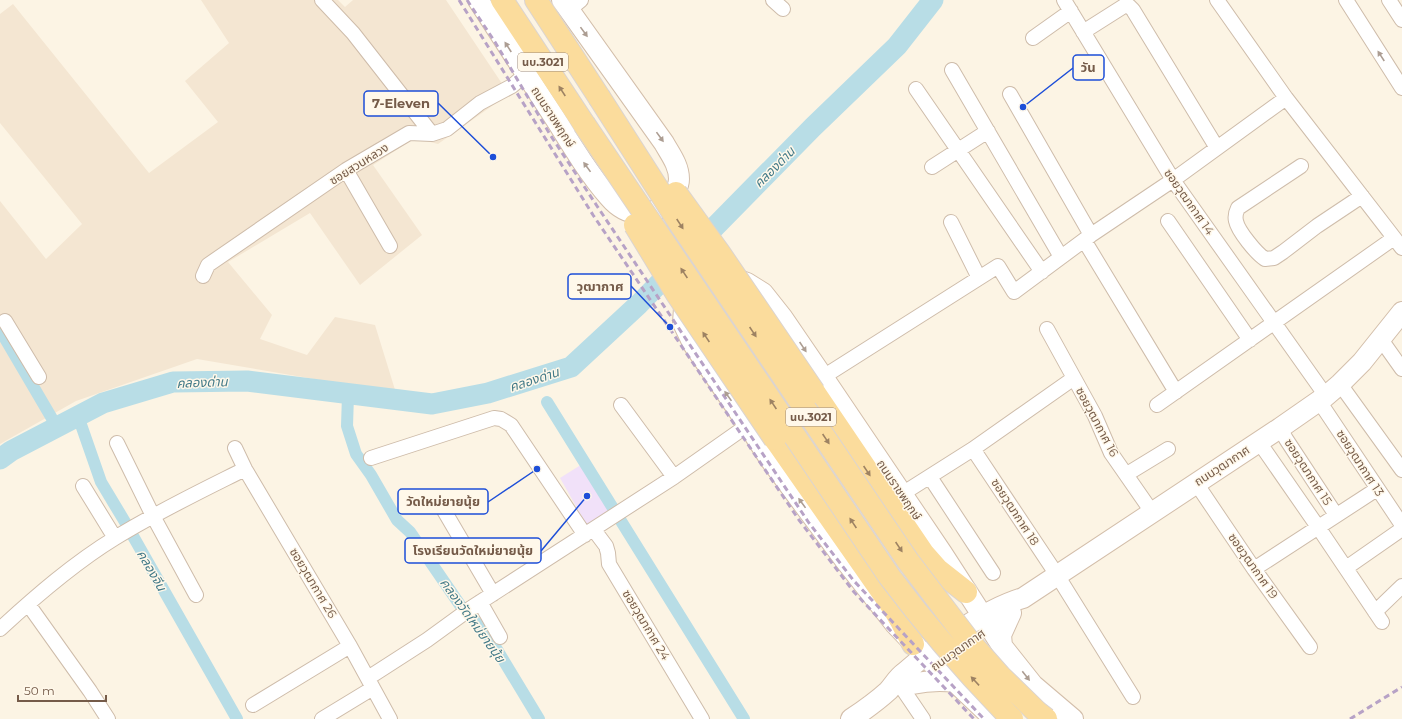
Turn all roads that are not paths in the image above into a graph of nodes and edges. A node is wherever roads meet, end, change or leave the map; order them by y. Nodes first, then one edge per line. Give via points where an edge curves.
1 (322, 0) edge
2 (478, 0) edge
3 (502, 0) edge
4 (536, 0) edge
5 (1216, 0) edge
6 (1346, 0) edge
7 (1390, 0) edge
8 (570, 3) edge
9 (1067, 6) edge
10 (1402, 20) edge
11 (1083, 32) junction
12 (1033, 38) dead end
13 (952, 70) dead end
14 (526, 74) junction
15 (1402, 88) edge
16 (916, 89) dead end
17 (1010, 94) dead end
18 (599, 96) junction
19 (1286, 98) junction
20 (584, 124) junction
21 (988, 131) junction
22 (432, 134) junction
23 (1217, 148) junction
24 (959, 150) junction
25 (1301, 166) dead end
26 (932, 167) dead end
27 (346, 170) junction
28 (1172, 180) junction
29 (1362, 196) junction
30 (1168, 221) dead end
31 (951, 222) dead end
32 (1087, 238) junction
33 (1398, 243) edge
34 (390, 246) dead end
35 (1061, 257) junction
36 (1042, 272) junction
37 (203, 276) dead end
38 (979, 278) junction
39 (1402, 312) edge
40 (5, 320) dead end
41 (1274, 322) junction
42 (1047, 329) dead end
43 (1380, 338) junction
44 (1250, 340) junction
45 (1402, 369) edge
46 (39, 376) dead end
47 (1074, 378) junction
48 (818, 385) junction
49 (1176, 392) junction
50 (1328, 393) junction
51 (621, 405) dead end
52 (1157, 405) dead end
53 (748, 425) junction
54 (1280, 428) junction
55 (1259, 442) junction
56 (117, 443) dead end
57 (235, 448) dead end
58 (1168, 448) dead end
59 (973, 449) junction
60 (371, 458) dead end
61 (245, 469) junction
62 (1402, 470) edge
63 (1127, 474) junction
64 (674, 477) junction
65 (930, 477) junction
66 (1196, 483) junction
67 (83, 486) dead end
68 (1377, 489) junction
69 (902, 494) junction
70 (439, 502) dead end
71 (1152, 512) junction
72 (1336, 515) junction
73 (154, 516) junction
74 (1402, 525) edge
75 (1318, 527) junction
76 (1402, 529) edge
77 (126, 532) junction
78 (590, 532) junction
79 (1346, 568) junction
80 (1254, 569) junction
81 (994, 573) dead end
82 (1057, 576) junction
83 (1402, 586) edge
84 (966, 592) junction
85 (494, 594) junction
86 (196, 595) dead end
87 (28, 604) junction
88 (1014, 605) junction
89 (471, 608) junction
90 (987, 622) junction
91 (1, 625) edge
92 (500, 636) dead end
93 (350, 646) junction
94 (1002, 646) junction
95 (1310, 647) dead end
96 (924, 655) junction
97 (955, 682) junction
98 (370, 683) junction
99 (901, 684) junction
100 (1133, 697) dead end
101 (253, 705) dead end
102 (863, 716) edge
103 (108, 719) edge
104 (322, 719) edge
105 (390, 719) edge
106 (702, 719) edge
107 (923, 719) edge
108 (994, 719) edge
109 (1012, 719) edge
110 (1046, 719) edge
111 (1073, 719) edge

1 - 22 street via 353,33
14 -> 2 main road, ถนนราชพฤกษ์ / นบ.3021
20 -> 3 main road, ถนนราชพฤกษ์ / นบ.3021
4 - 18 main road, นบ.3021
5 - 19 street
15 -> 6 street
7 - 10 street
8 -> 14 main road, ถนนราชพฤกษ์ / นบ.3021 via 664,142 676,164 679,179 672,197 660,208 647,214 622,209 610,198 582,161
9 - 11 street, ซอยวุฒากาศ 14
9 - 12 street
11 - 23 street via 1124,6 1129,6
11 - 28 street, ซอยวุฒากาศ 14
13 - 21 street
14 - 22 street, ซอยสวนหลวง via 512,86 480,103 447,129
16 - 24 street
17 - 32 street
18 - 48 main road, bridge via 687,207
18 -> 110 main road, นบ.3021, bridge via 679,222 908,561 969,641 1000,676
19 - 23 street
19 - 29 street
96 -> 20 main road, bridge via 677,294 620,197
109 -> 20 main road, ถนนราชพฤกษ์ / นบ.3021, bridge via 956,660 889,576
21 - 24 street
21 - 35 street
22 - 27 street, ซอยสวนหลวง via 409,133
23 - 28 street
24 - 26 street
24 - 36 street
25 - 29 street via 1238,208 1236,217 1239,228 1259,255 1265,259 1274,258 1284,252
27 - 34 street
27 - 37 street, ซอยสวนหลวง via 208,265
28 - 32 street
28 - 41 street, ซอยวุฒากาศ 14
29 - 33 street
30 - 44 street
31 - 38 street
32 - 35 street
32 - 49 street
33 - 41 street
35 - 36 street
36 - 38 street via 1014,292 998,266
38 - 48 street
39 - 43 main road, ถนนวุฒากาศ
40 - 46 street
41 - 44 street
41 - 50 street, ซอยวุฒากาศ 14
42 - 47 street, ซอยวุฒากาศ 16
43 - 45 street
43 - 50 main road, ถนนวุฒากาศ via 1362,362
44 - 49 street
47 - 59 street
47 - 63 street, ซอยวุฒากาศ 16 via 1111,453
53 -> 48 main road, ถนนราชพฤกษ์ / นบ.3021 via 692,344 683,323 684,308 690,297 701,287 716,279 733,278 763,293 782,316
48 - 69 main road, ถนนราชพฤกษ์ / นบ.3021
48 -> 84 main road via 924,553 938,570
49 - 52 street
50 - 54 main road, ถนนวุฒากาศ
50 - 62 street
50 - 68 street, ซอยวุฒากาศ 13
51 - 64 street
53 - 64 street
96 -> 53 main road, ถนนราชพฤกษ์ / นบ.3021 via 875,600 769,458
54 - 55 main road, ถนนวุฒากาศ
54 - 72 street, ซอยวุฒากาศ 15
55 - 66 main road, ถนนวุฒากาศ
55 - 75 street
56 - 73 street
57 - 61 street, ซอยวุฒากาศ 26
58 - 63 street
59 - 65 street
59 - 82 street, ซอยวุฒากาศ 18
60 - 78 street, ซอยวุฒากาศ 24 via 494,418 501,419 511,425
61 - 73 street
61 - 93 street, ซอยวุฒากาศ 26
63 - 71 street, ซอยวุฒากาศ 16
64 - 78 street
65 - 69 street
65 - 81 street
66 - 71 main road, ถนนวุฒากาศ
66 - 80 street, ซอยวุฒากาศ 19
67 - 77 street
68 - 72 street
68 - 74 street, ซอยวุฒากาศ 13
69 - 84 main road, ถนนราชพฤกษ์ / นบ.3021
70 - 85 street
71 - 82 main road, ถนนวุฒากาศ
72 - 75 street
73 - 77 street
73 - 86 street
75 - 79 street
75 - 80 street
76 - 79 street
77 - 87 street via 83,560
78 - 85 street
78 - 106 street, ซอยวุฒากาศ 24 via 606,546 609,564
79 - 83 street via 1378,617
80 - 95 street, ซอยวุฒากาศ 19
82 - 88 main road, ถนนวุฒากาศ
82 - 100 street, ซอยวุฒากาศ 18
84 - 88 main road via 993,602
84 - 90 main road, ถนนราชพฤกษ์ / นบ.3021
85 - 89 street
87 - 91 street
87 - 103 street
88 - 90 main road, ถนนวุฒากาศ
88 - 94 main road via 1001,635
89 - 92 street
89 - 98 street
90 - 94 main road, ถนนราชพฤกษ์ / นบ.3021
90 - 96 main road, ถนนวุฒากาศ via 948,639
93 - 98 street, ซอยวุฒากาศ 26
93 - 101 street
94 -> 111 main road, ถนนราชพฤกษ์ / นบ.3021 via 1033,685
96 - 97 main road, ถนนราชพฤกษ์
96 - 99 main road, ถนนวุฒากาศ
96 - 99 main road via 910,660
97 - 99 main road
97 - 108 main road, ถนนราชพฤกษ์
98 - 104 street
98 - 105 street, ซอยวุฒากาศ 26
99 - 102 main road, ถนนวุฒากาศ
99 - 107 street

